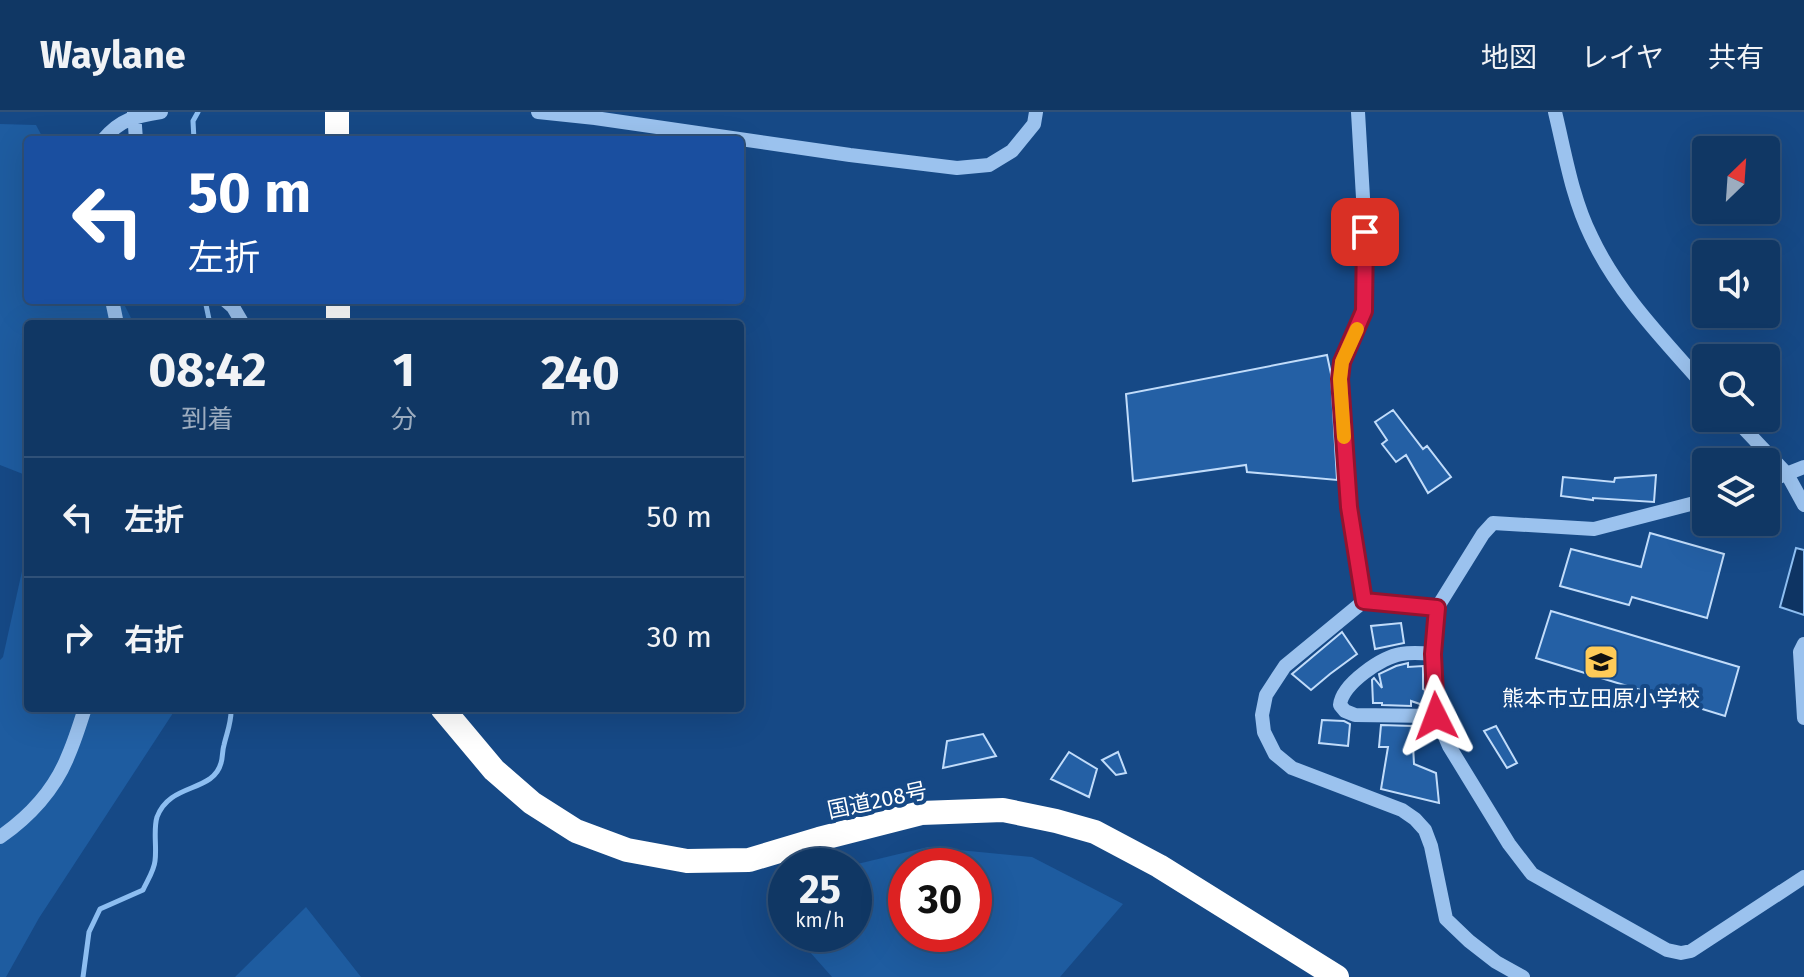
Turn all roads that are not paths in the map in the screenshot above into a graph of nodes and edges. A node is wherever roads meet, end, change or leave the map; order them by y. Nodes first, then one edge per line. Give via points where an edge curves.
1 (161, 112) edge
2 (337, 112) edge
3 (538, 112) edge
4 (1036, 112) edge
5 (1358, 112) edge
6 (1555, 112) edge
7 (134, 114) edge
8 (106, 136) edge
9 (136, 136) edge
10 (337, 136) edge
11 (719, 136) edge
12 (744, 140) edge
13 (1692, 372) edge
14 (1747, 432) edge
15 (1804, 467) edge
16 (1787, 474) junction
17 (1780, 477) edge
18 (1692, 504) edge
19 (1804, 505) edge
20 (1364, 601) junction
21 (1437, 608) junction
22 (1804, 644) edge
23 (1433, 654) junction
24 (84, 712) edge
25 (445, 712) edge
26 (1436, 716) junction
27 (1804, 718) edge
28 (0, 837) edge
29 (1804, 877) edge
30 (1337, 977) edge
31 (1523, 977) edge

1 - 7 street
2 - 10 highway
3 - 11 street
4 - 12 street via 1034,124 1012,151 989,165 957,168
5 - 20 street via 1364,311 1340,379 1349,507
6 - 13 street via 1590,235 1637,308
7 - 8 street
7 - 9 street
14 - 16 street
15 - 16 street
16 - 17 street
16 - 19 street
18 - 21 street via 1594,529 1493,523
20 - 21 street
20 - 31 street via 1285,666 1266,695 1264,732 1275,754 1292,768 1415,819 1431,846 1446,919 1496,962
21 - 23 street
22 - 27 street
23 - 26 street
23 - 26 street via 1385,659 1350,686 1340,705 1355,715
24 - 28 street via 67,759 41,801
25 - 30 highway, 国道208号 via 494,770 532,803 576,831 627,850 687,861 749,860 921,813 1003,810 1095,832
26 - 29 street via 1449,746 1532,874 1667,950 1691,951

